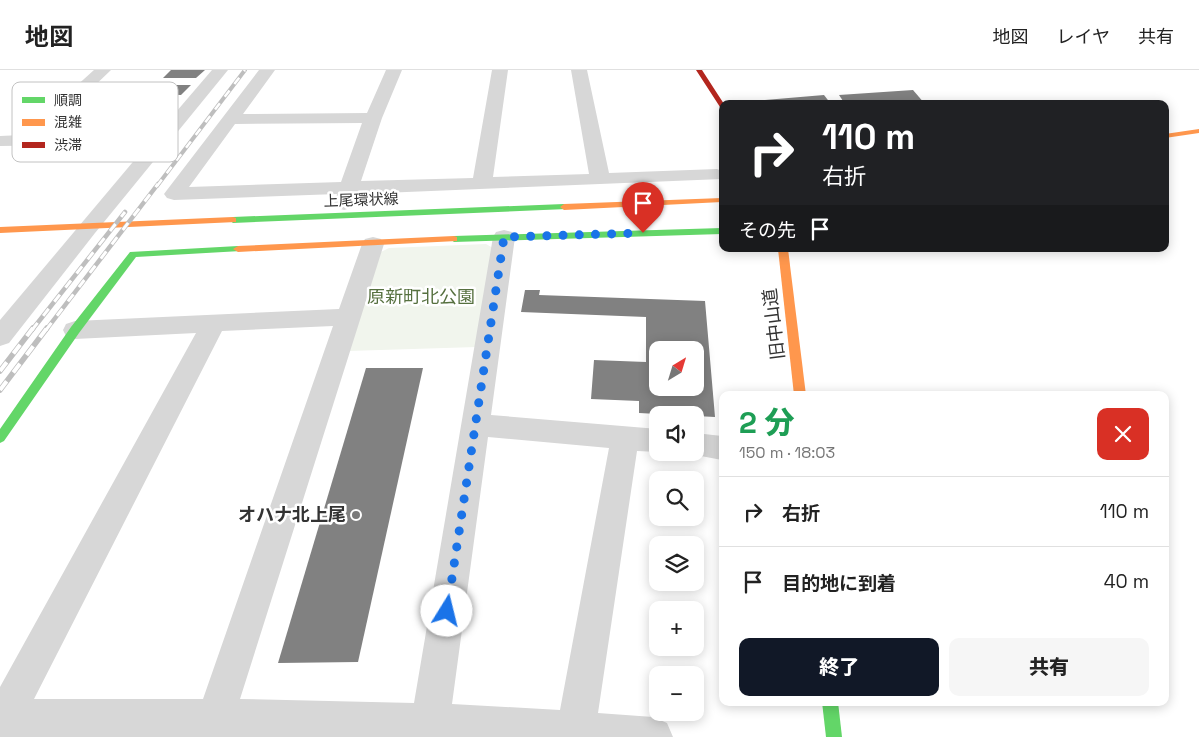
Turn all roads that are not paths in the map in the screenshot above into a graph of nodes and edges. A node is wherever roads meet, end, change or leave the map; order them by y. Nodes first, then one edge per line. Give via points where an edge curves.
1 (103, 70) edge
2 (220, 70) edge
3 (267, 70) edge
4 (394, 70) edge
5 (500, 70) edge
6 (579, 70) edge
7 (699, 70) edge
8 (88, 82) edge
9 (719, 101) edge
10 (178, 118) edge
11 (373, 118) junction
12 (229, 119) junction
13 (1199, 131) edge
14 (1169, 135) edge
15 (12, 143) edge
16 (0, 155) edge
17 (142, 162) edge
18 (717, 176) dead end
19 (600, 179) junction
20 (482, 184) junction
21 (348, 190) junction
22 (719, 200) edge
23 (340, 216) junction
24 (88, 228) junction
25 (0, 230) edge
26 (719, 231) edge
27 (504, 237) junction
28 (373, 244) junction
29 (783, 252) edge
30 (348, 317) junction
31 (213, 325) junction
32 (75, 330) junction
33 (0, 337) edge
34 (800, 391) edge
35 (476, 425) junction
36 (0, 438) edge
37 (625, 438) junction
38 (649, 440) edge
39 (704, 446) edge
40 (719, 448) edge
41 (830, 706) edge
42 (2, 718) edge
43 (215, 718) junction
44 (429, 730) edge
45 (576, 730) junction
46 (653, 737) edge
47 (834, 737) edge

1 - 8 street
2 - 10 street
3 - 12 street
4 - 11 street
5 - 20 street
6 - 19 street
7 - 9 main road
11 - 12 street
11 - 21 street
12 - 21 street via 174,194
13 - 14 main road
15 - 16 street
17 - 24 street
18 - 19 street
19 - 20 street
20 - 21 street
21 - 23 street
22 - 23 main road, 上尾環状線
23 - 24 main road, 上尾環状線
24 - 25 main road, 上尾環状線
24 - 33 street
26 - 27 main road
27 - 28 main road
27 - 35 street
28 - 30 street
28 - 32 main road via 133,254
29 - 34 main road, 旧中山道
30 - 31 street
30 - 43 street
31 - 32 street
31 - 42 street
32 - 36 main road
35 - 37 street
35 - 44 street
37 - 38 street
37 - 45 street
39 - 40 street
41 - 47 main road
42 - 43 street
43 - 44 street
44 - 45 street
45 - 46 street

